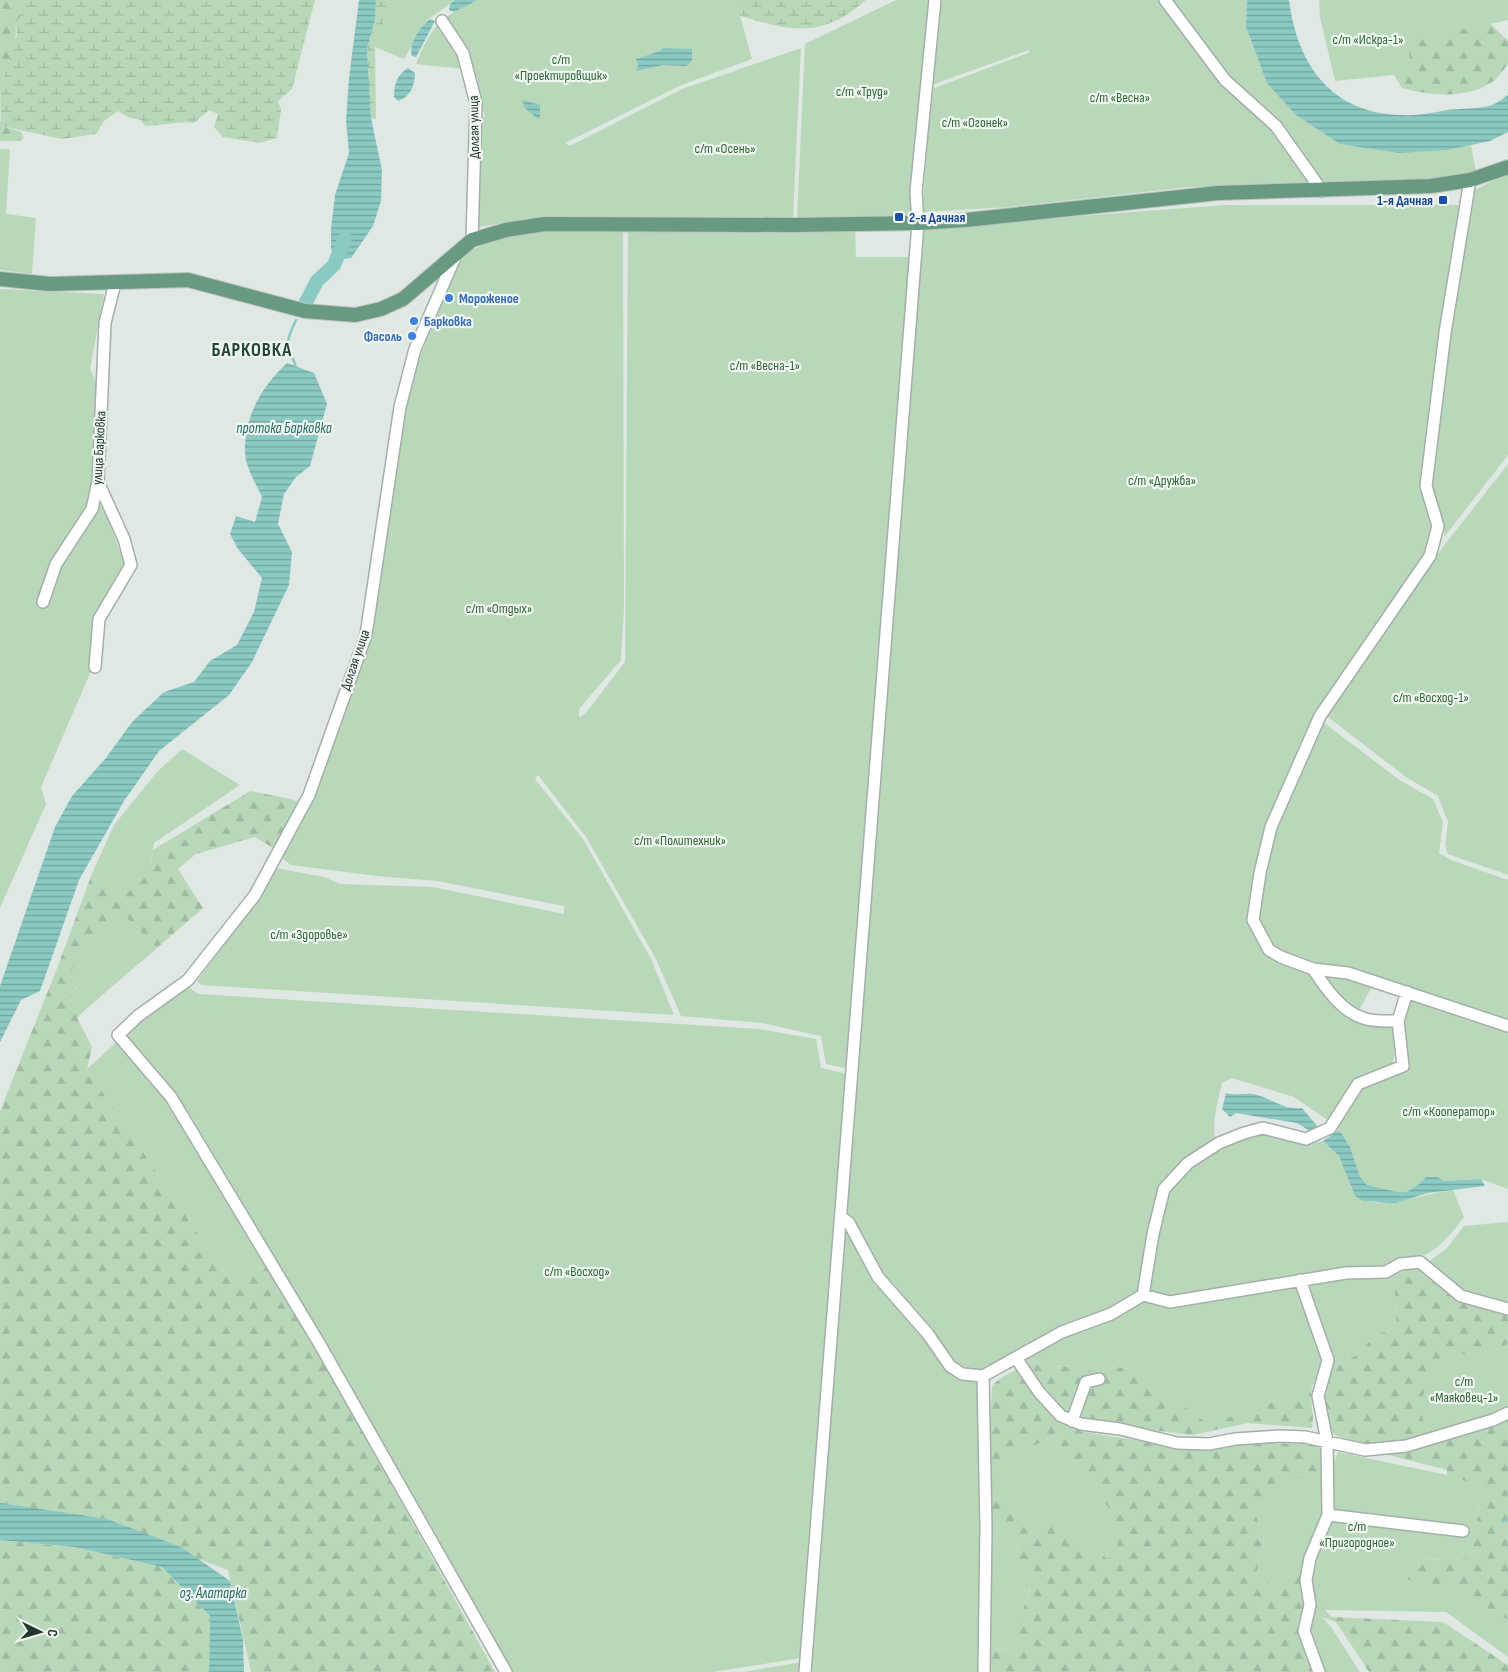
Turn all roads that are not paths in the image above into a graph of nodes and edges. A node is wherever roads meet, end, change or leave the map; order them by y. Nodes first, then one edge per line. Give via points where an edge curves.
1 (934, 0) edge
2 (1165, 0) edge
3 (442, 21) dead end
4 (1508, 167) edge
5 (1470, 180) junction
6 (1322, 191) junction
7 (918, 223) junction
8 (472, 240) junction
9 (459, 249) junction
10 (0, 280) edge
11 (115, 283) junction
12 (98, 482) junction
13 (44, 602) dead end
14 (95, 667) dead end
15 (1313, 969) junction
16 (1407, 992) junction
17 (1398, 1021) junction
18 (1508, 1026) edge
19 (841, 1217) junction
20 (1300, 1280) junction
21 (1144, 1295) junction
22 (1508, 1309) edge
23 (1016, 1358) junction
24 (983, 1376) junction
25 (1098, 1379) dead end
26 (1508, 1413) edge
27 (1072, 1421) junction
28 (1326, 1441) junction
29 (1328, 1515) junction
30 (1463, 1531) dead end
31 (506, 1672) edge
32 (805, 1672) edge
33 (984, 1672) edge
34 (1319, 1672) edge

1 - 7 street via 916,192
2 - 6 street via 1225,80 1276,126
3 - 8 street, Долгая улица via 463,53 476,103
4 - 5 main road
5 - 6 main road via 1431,186
5 - 15 street via 1445,333 1426,486 1438,526 1430,556 1320,716 1271,827 1260,873 1253,920 1269,950
6 - 7 main road via 1218,193
7 - 8 main road via 545,224
7 - 19 street
8 - 9 main road
9 - 11 main road via 403,299 381,309 355,315 305,311 188,280
9 - 31 street, Долгая улица via 415,348 400,407 366,635 309,795 249,902 188,980 138,1016 118,1035 172,1097 319,1343
10 - 11 main road via 50,284
11 - 12 street, улица Барковка via 105,323
12 - 13 street, улица Барковка via 92,509 56,564
12 - 14 street via 124,539 131,566 99,620
15 - 16 street via 1348,973
15 - 17 street via 1326,990 1348,1010 1363,1018
16 - 17 street
16 - 18 street
17 - 21 street via 1403,1066 1358,1084 1330,1128 1306,1139 1263,1128 1219,1143 1188,1163 1164,1190 1153,1234
19 - 24 street via 849,1223 878,1277 928,1334 950,1366 962,1374
19 - 32 street
20 - 21 street via 1170,1302
20 - 22 street via 1346,1273 1386,1272 1400,1264 1420,1262 1461,1296
20 - 28 street via 1328,1360 1318,1396
21 - 23 street via 1111,1314 1062,1332
23 - 24 street
23 - 27 street via 1039,1392 1061,1416
24 - 33 street
25 - 27 street via 1086,1382
26 - 28 street via 1406,1446 1365,1450
27 - 28 street via 1120,1428 1177,1443 1208,1444 1280,1436
28 - 29 street
29 - 30 street
29 - 34 street via 1310,1558 1306,1580 1310,1605 1304,1631

